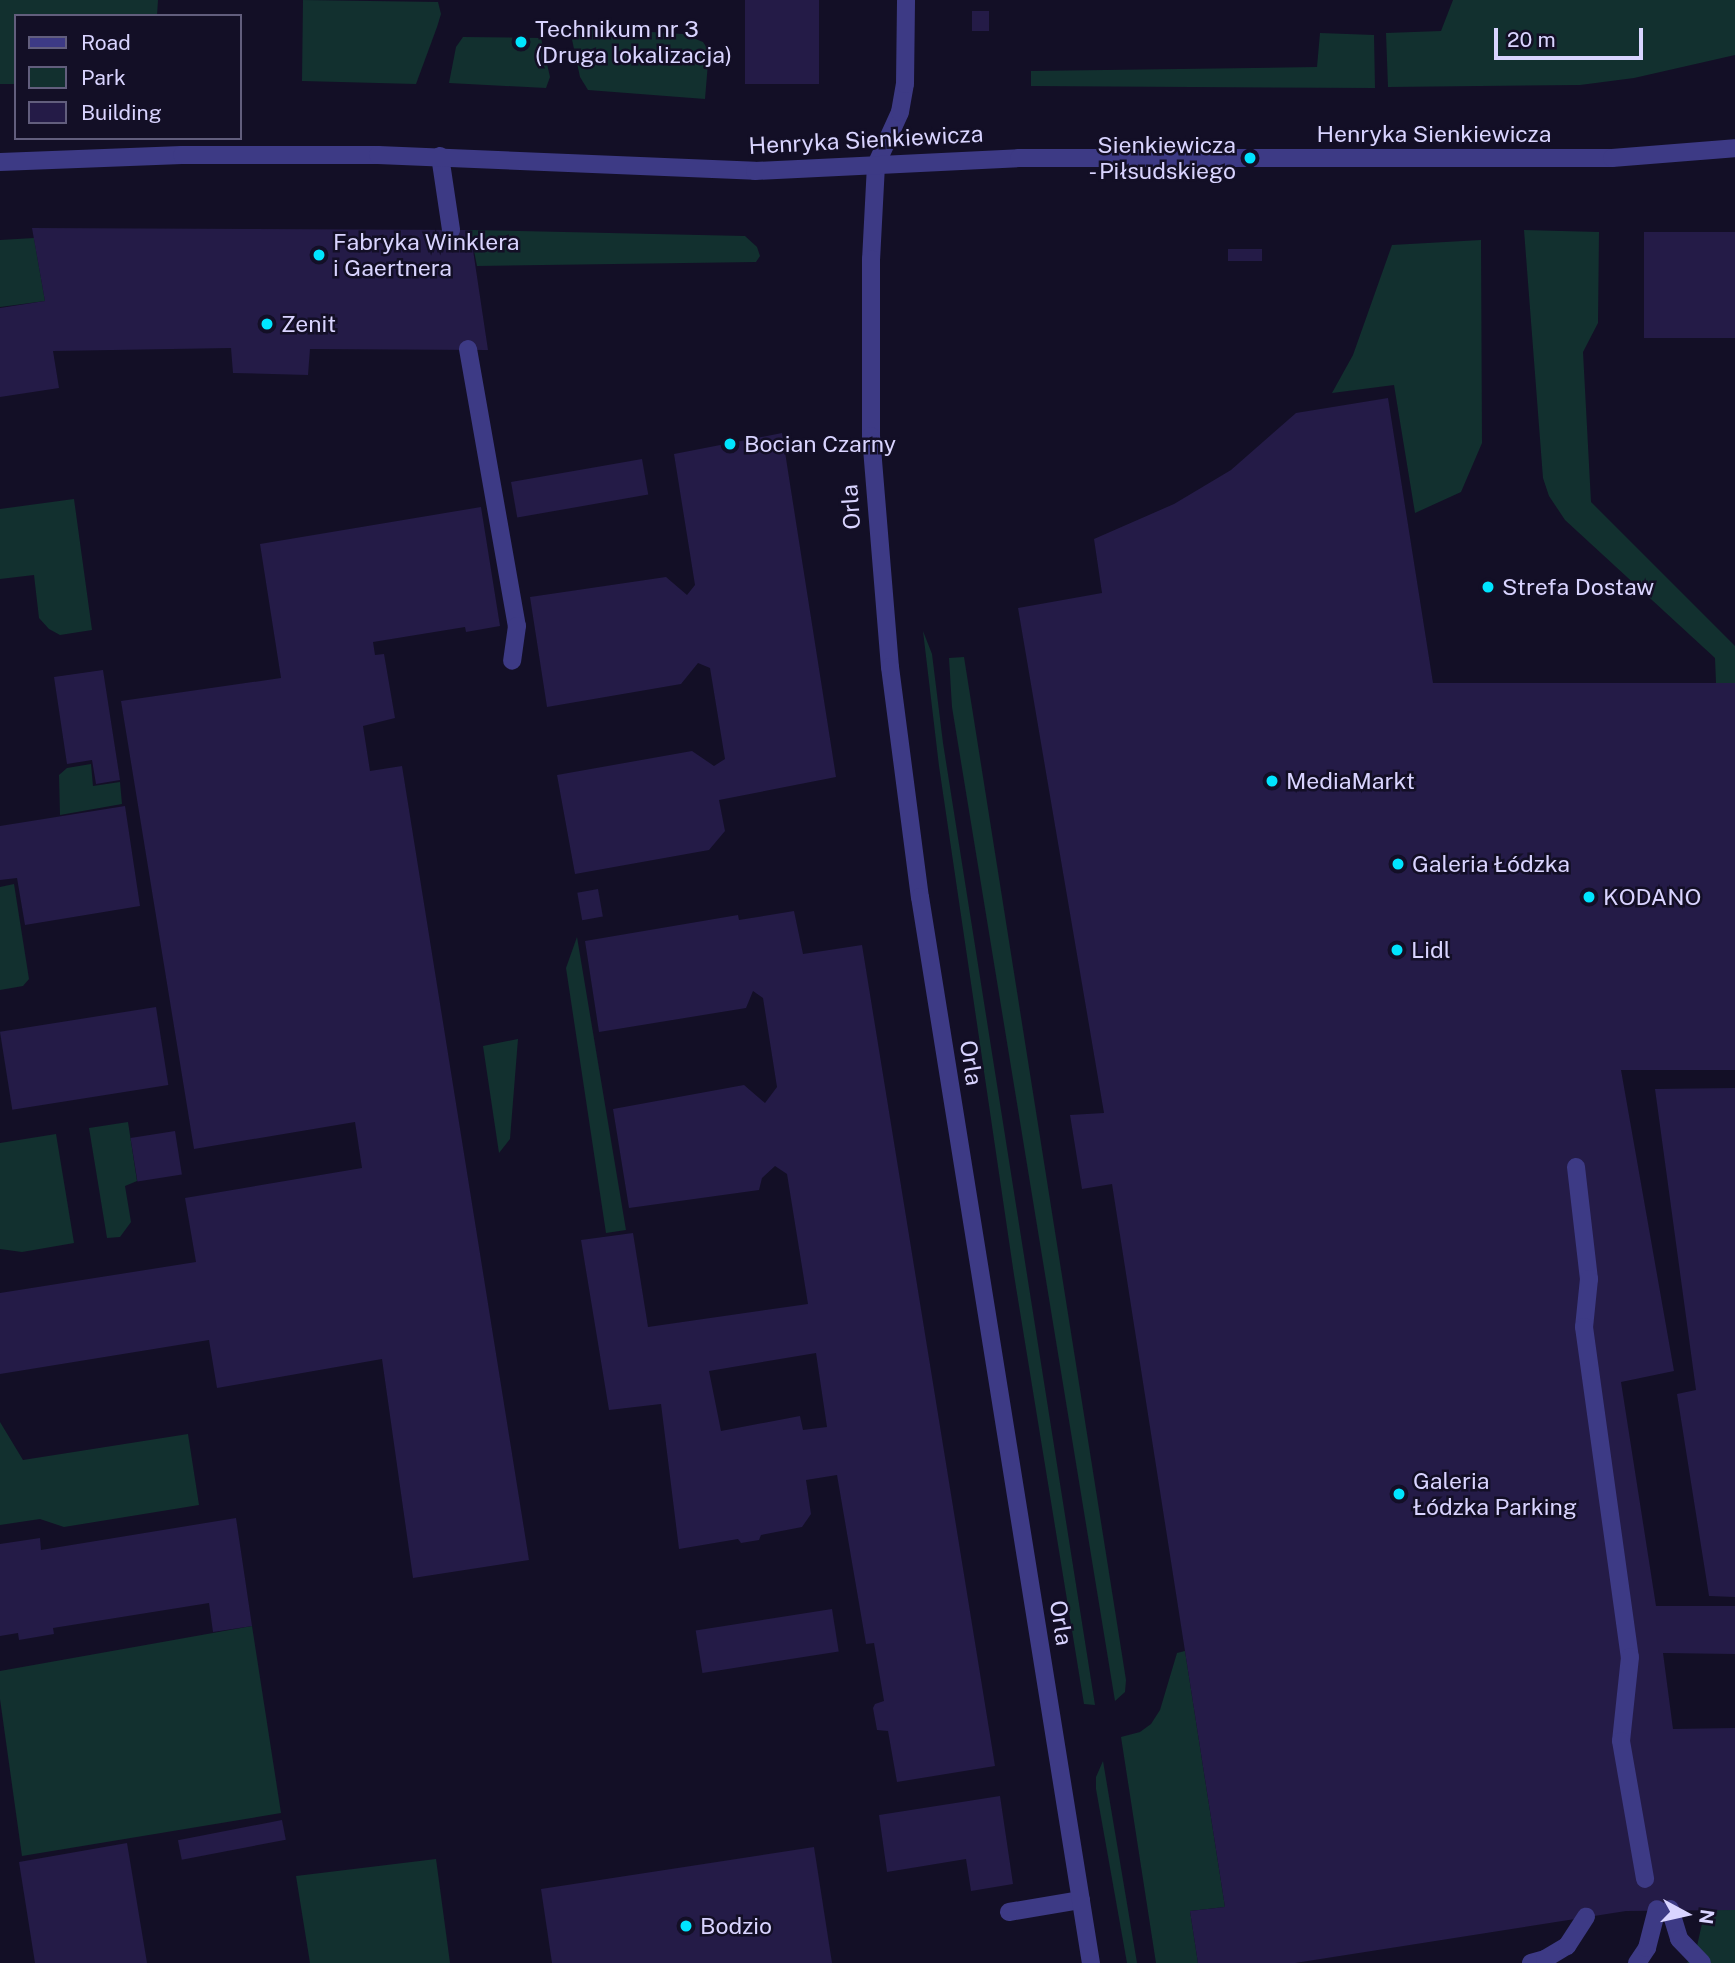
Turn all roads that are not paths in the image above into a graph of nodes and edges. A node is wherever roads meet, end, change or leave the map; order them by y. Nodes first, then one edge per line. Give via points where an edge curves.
1 (906, 0) edge
2 (1735, 148) edge
3 (440, 156) junction
4 (0, 162) edge
5 (876, 165) junction
6 (451, 230) dead end
7 (468, 349) dead end
8 (512, 661) dead end
9 (1576, 1167) dead end
10 (1645, 1879) dead end
11 (1081, 1900) junction
12 (1009, 1912) dead end
13 (1586, 1917) dead end
14 (1091, 1963) edge
15 (1531, 1963) edge
16 (1637, 1963) edge
17 (1702, 1963) edge

1 - 5 street via 900,112
2 - 5 street, Henryka Sienkiewicza via 1612,158 1019,158
3 - 4 street, Henryka Sienkiewicza via 182,155
3 - 5 street, Henryka Sienkiewicza via 723,171
3 - 6 street
5 - 11 street, Orla via 871,424 890,667 922,910
7 - 8 street via 517,626
9 - 10 street via 1589,1279 1584,1326 1630,1657 1621,1741
11 - 12 street
11 - 14 street, Orla
13 - 15 street via 1567,1946
16 - 17 street via 1663,1909 1679,1939

